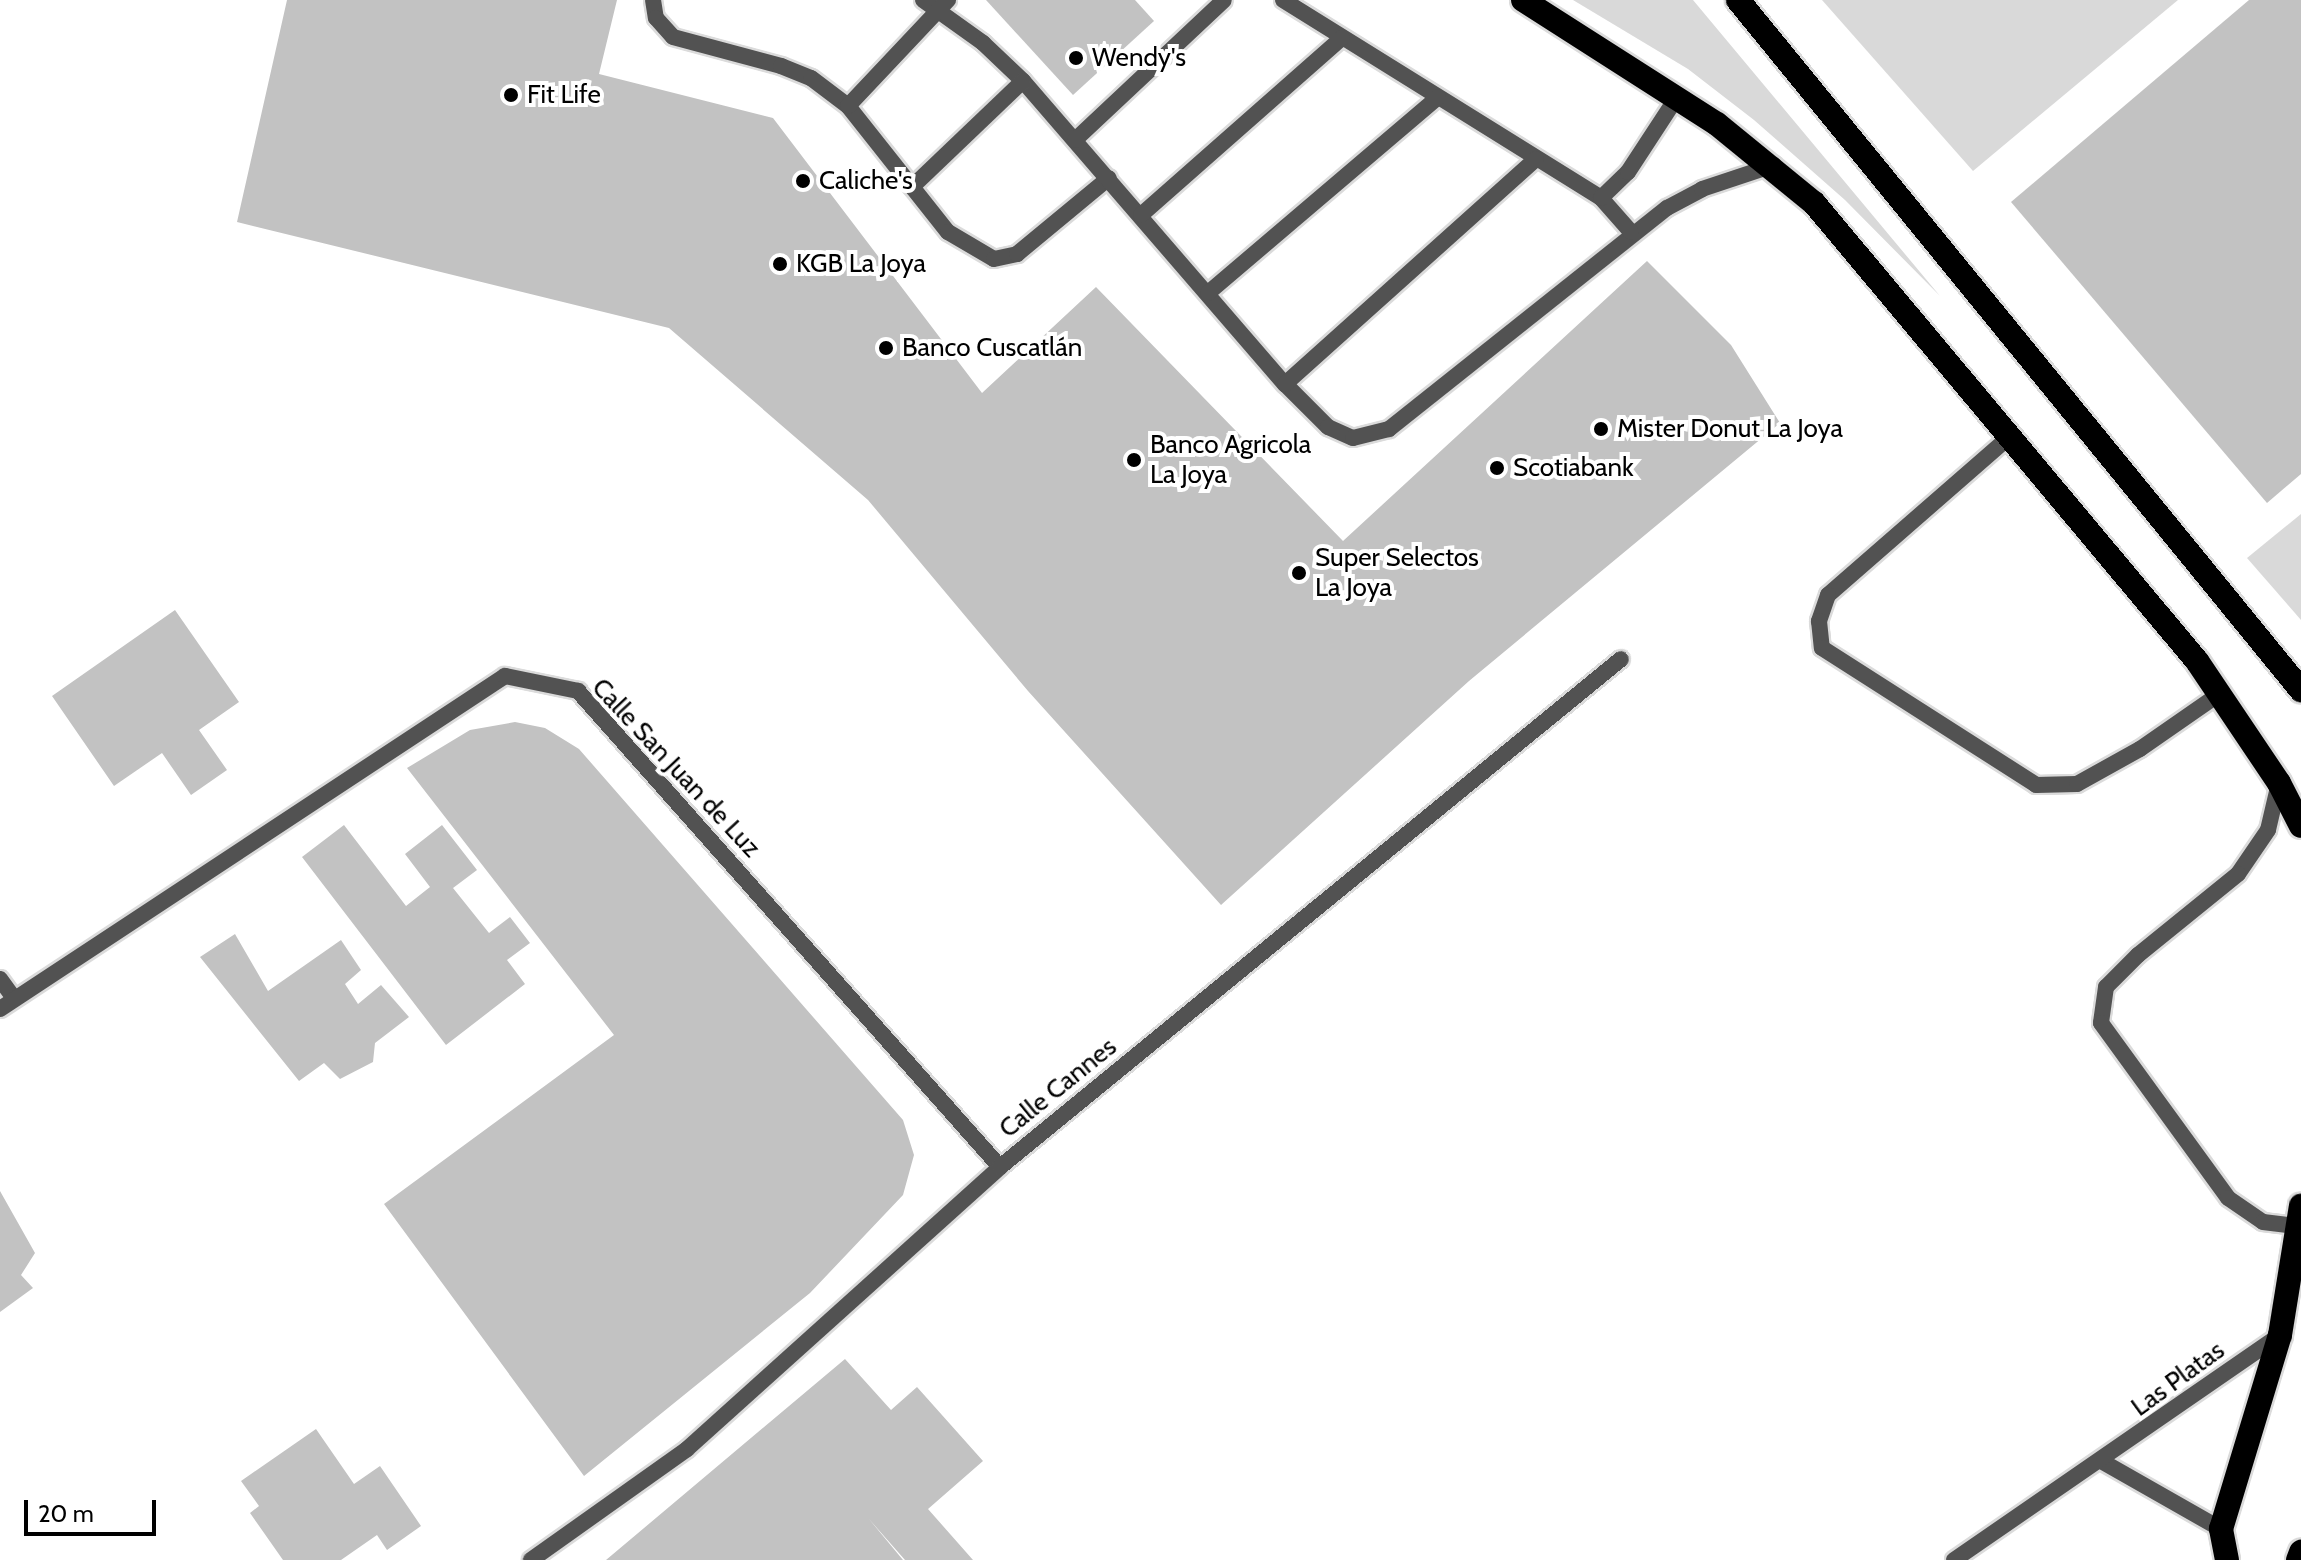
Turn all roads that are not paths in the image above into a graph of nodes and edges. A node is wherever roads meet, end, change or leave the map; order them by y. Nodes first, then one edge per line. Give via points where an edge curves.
1 (653, 0) edge
2 (923, 0) edge
3 (1224, 0) edge
4 (1283, 0) edge
5 (1523, 0) edge
6 (1738, 0) edge
7 (944, 4) edge
8 (1342, 38) junction
9 (1023, 81) junction
10 (1438, 97) junction
11 (1677, 97) junction
12 (848, 106) junction
13 (1075, 140) junction
14 (1536, 159) junction
15 (1774, 165) junction
16 (1109, 178) junction
17 (912, 187) junction
18 (1601, 198) junction
19 (1141, 215) junction
20 (1631, 232) junction
21 (1208, 293) junction
22 (1285, 384) junction
23 (2008, 438) junction
24 (1621, 659) dead end
25 (2301, 690) edge
26 (2219, 694) junction
27 (2279, 783) junction
28 (2301, 826) edge
29 (0, 979) edge
30 (14, 998) junction
31 (0, 1009) edge
32 (1000, 1167) junction
33 (2298, 1216) edge
34 (2280, 1335) junction
35 (2103, 1462) junction
36 (2221, 1529) junction
37 (2301, 1552) edge
38 (531, 1560) edge
39 (1954, 1560) edge
40 (2227, 1560) edge
41 (2298, 1560) edge

1 - 12 street via 656,18 673,37 781,66 811,78
2 - 7 street
3 - 13 street
4 - 8 street
5 - 11 highway
6 - 25 highway
7 - 9 street
7 - 12 street
8 - 10 street
8 - 19 street
9 - 13 street
9 - 17 street
10 - 14 street
10 - 21 street
11 - 15 highway
11 - 18 street via 1628,172
12 - 17 street
13 - 16 street
14 - 18 street
14 - 22 street
15 - 20 street via 1702,189
15 - 23 highway via 1814,203
16 - 17 street via 1017,254 994,259 948,232
16 - 19 street
18 - 20 street
19 - 21 street
20 - 22 street via 1389,429 1353,438 1328,427
21 - 22 street
23 - 26 highway via 2197,661
23 - 26 street via 1828,595 1819,621 1822,648 2036,785 2077,784 2140,749
24 - 32 street, Calle Cannes
26 - 27 highway
27 - 28 highway
27 - 33 street via 2268,830 2238,874 2106,987 2101,1023 2228,1198 2263,1222
29 - 30 street
30 - 31 street, Calle San Juan de Luz
30 - 32 street, Calle San Juan de Luz via 505,676 578,691
32 - 38 street, Calle Cannes via 687,1449
33 - 34 highway
34 - 35 street, Las Platas
34 - 36 highway
35 - 36 street
35 - 39 street, Las Platas
36 - 40 highway
37 - 41 highway

